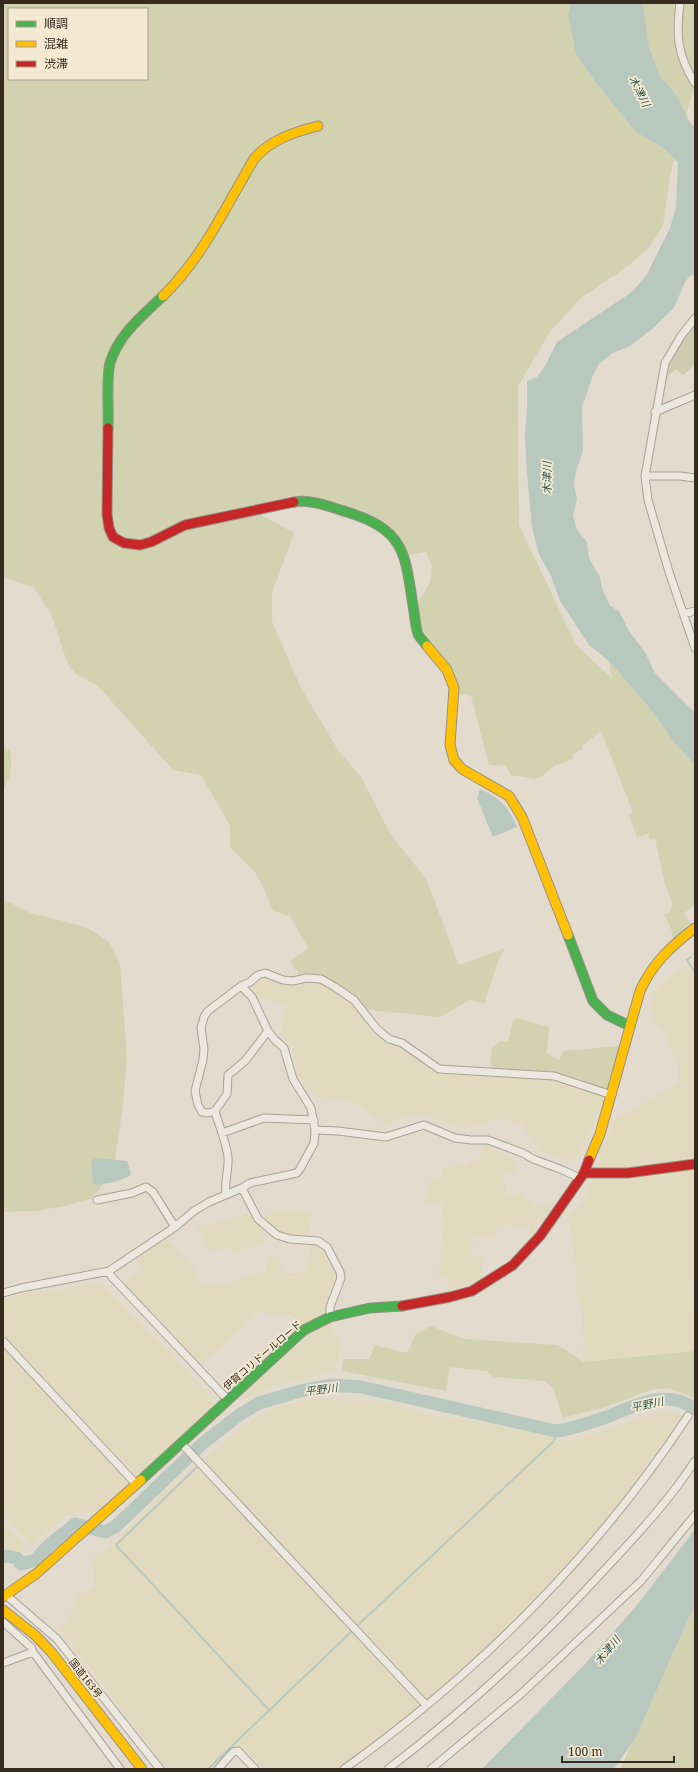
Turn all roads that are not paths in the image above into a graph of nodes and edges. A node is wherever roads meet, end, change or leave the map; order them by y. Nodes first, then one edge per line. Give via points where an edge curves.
1 (680, 3) edge
2 (695, 83) edge
3 (318, 126) dead end
4 (695, 319) edge
5 (695, 395) edge
6 (655, 412) junction
7 (645, 476) junction
8 (695, 478) edge
9 (695, 611) edge
10 (683, 614) junction
11 (693, 639) edge
12 (695, 648) edge
13 (695, 928) edge
14 (241, 986) junction
15 (630, 1026) junction
16 (268, 1031) junction
17 (612, 1094) junction
18 (215, 1111) junction
19 (314, 1120) junction
20 (315, 1130) junction
21 (222, 1133) junction
22 (695, 1164) edge
23 (582, 1175) junction
24 (242, 1188) junction
25 (226, 1195) junction
26 (97, 1200) dead end
27 (175, 1227) junction
28 (108, 1271) junction
29 (3, 1293) edge
30 (330, 1317) junction
31 (3, 1341) edge
32 (228, 1399) junction
33 (688, 1416) dead end
34 (183, 1446) junction
35 (695, 1461) edge
36 (136, 1484) junction
37 (695, 1515) edge
38 (4, 1596) edge
39 (3, 1610) edge
40 (3, 1622) edge
41 (33, 1652) junction
42 (3, 1663) edge
43 (426, 1705) junction
44 (120, 1769) edge
45 (142, 1769) edge
46 (160, 1769) edge
47 (218, 1769) edge
48 (255, 1769) edge
49 (344, 1769) edge
50 (388, 1769) edge
51 (431, 1769) edge

1 - 2 street via 677,31 681,57
3 - 15 main road via 292,133 260,152 197,257 179,280 124,333 116,347 110,364 109,384 107,514 110,534 124,543 140,545 185,525 296,501 324,504 369,518 386,530 406,561 418,634 447,670 454,688 450,744 454,760 462,769 502,791 514,802 593,1001 607,1015
4 - 6 street via 665,363
5 - 6 street
6 - 7 street
7 - 8 street
7 - 10 street via 648,500
9 - 10 street
10 - 11 street
11 - 12 street
13 - 15 main road, 伊賀コリドールロード via 659,958 647,975
14 - 16 street via 252,998
14 - 17 street via 265,973 283,980 321,979 354,1000 377,1029 389,1039 402,1043 439,1069 554,1076
14 - 18 street via 208,1011 201,1028 204,1049 195,1095 202,1112
15 - 17 main road, 伊賀コリドールロード
16 - 18 street via 245,1061 228,1075 227,1094
16 - 19 street via 284,1048 292,1079 311,1108
17 - 23 main road, 伊賀コリドールロード via 600,1134
18 - 21 street
19 - 20 street
19 - 21 street via 264,1118
20 - 23 street via 386,1137 424,1125 455,1138 488,1140 533,1159
20 - 24 street via 314,1143 297,1173 250,1183
21 - 25 street via 228,1158
22 - 23 main road via 628,1173
23 - 30 main road, 伊賀コリドールロード via 540,1236 513,1265 472,1291 419,1303 370,1308
24 - 25 street
24 - 30 street via 258,1218 277,1235 290,1239 318,1241 326,1247 341,1278 330,1307
25 - 27 street via 199,1208
26 - 27 street via 132,1194 146,1187 153,1192
27 - 28 street
28 - 29 street
28 - 32 street
30 - 32 main road, 伊賀コリドールロード via 304,1330
31 - 36 street
32 - 34 main road, 伊賀コリドールロード
33 - 43 street via 621,1509 560,1579 480,1658
34 - 36 main road, 伊賀コリドールロード
34 - 43 street
35 - 50 street via 647,1523 585,1592 525,1653
36 - 38 main road, 伊賀コリドールロード via 37,1573
37 - 51 street via 641,1581 522,1693
38 - 46 street via 57,1639
39 - 45 main road, 国道163号 via 35,1635 52,1653
40 - 41 street via 31,1647
41 - 42 street
41 - 44 street
43 - 49 street via 386,1739
47 - 48 street via 233,1752 238,1751

